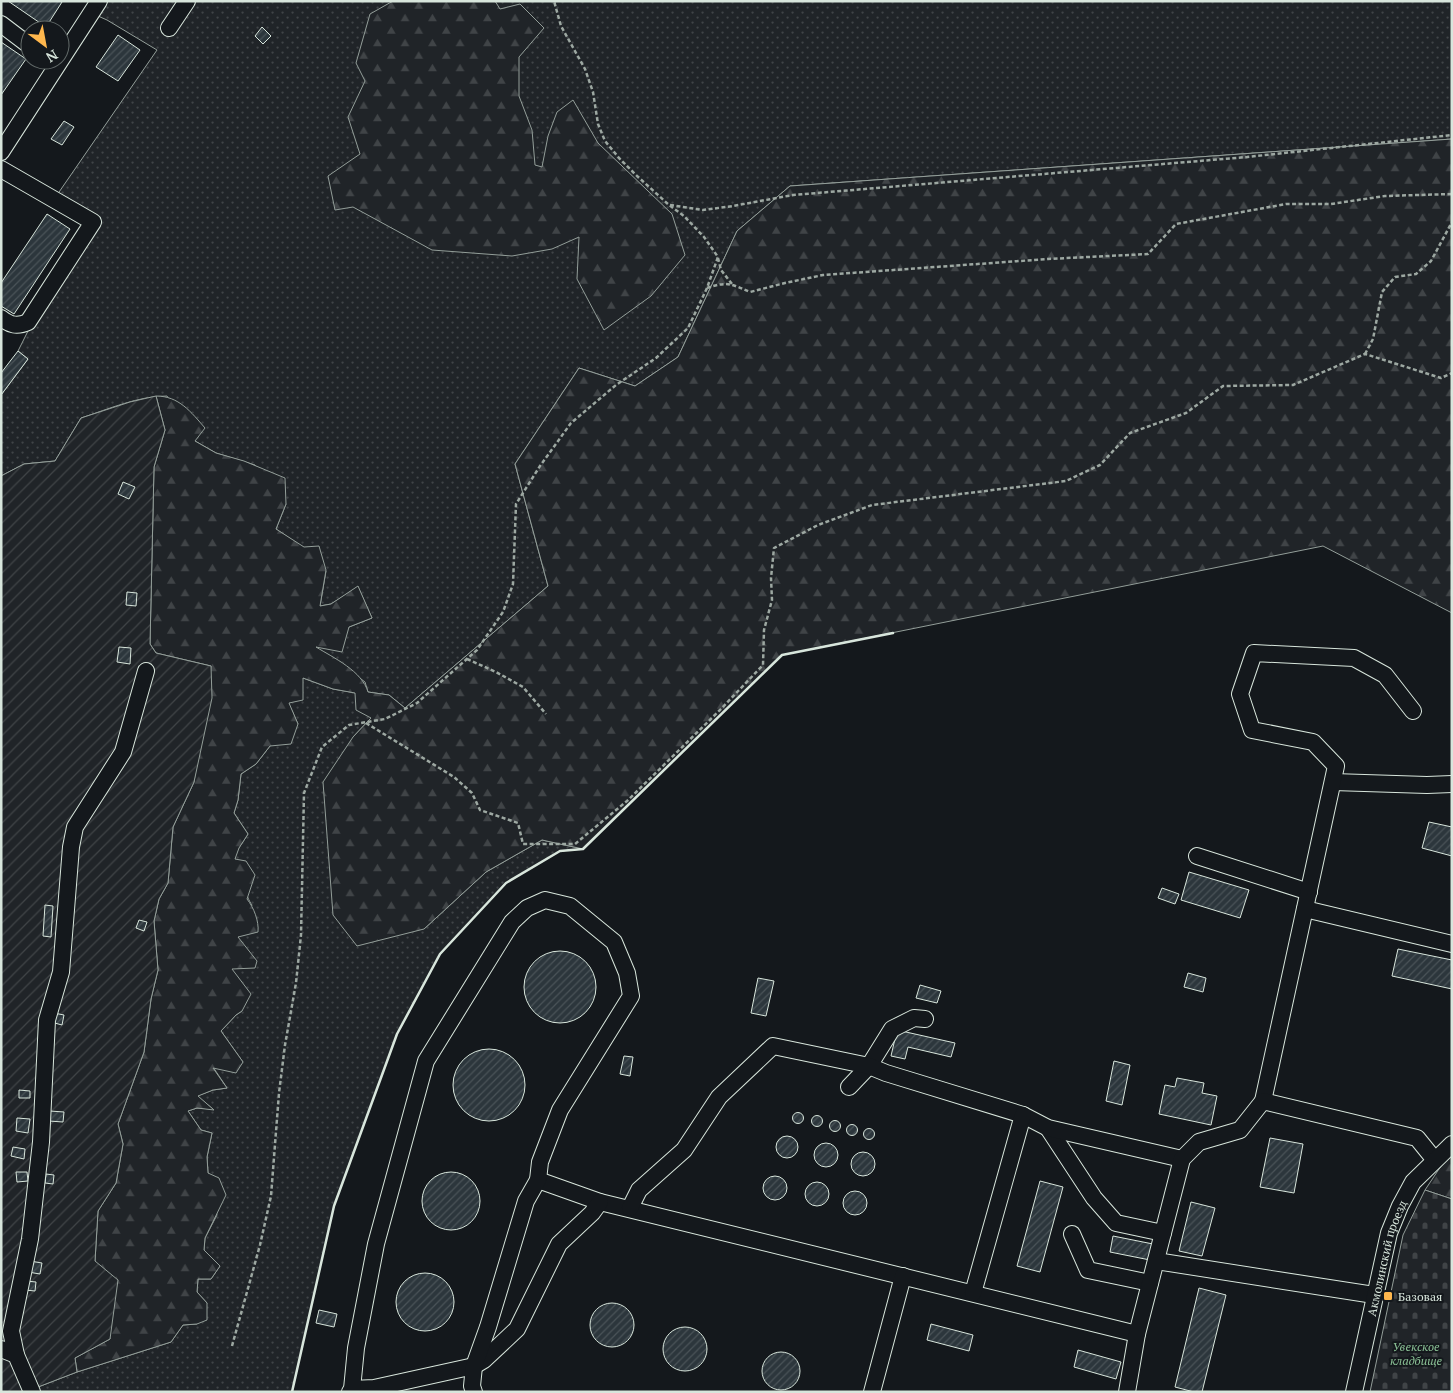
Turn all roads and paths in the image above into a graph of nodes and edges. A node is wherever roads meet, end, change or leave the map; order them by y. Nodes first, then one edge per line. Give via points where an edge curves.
1 (99, 1) edge
2 (187, 1) edge
3 (554, 1) edge
4 (1, 24) edge
5 (169, 28) dead end
6 (20, 38) edge
7 (70, 39) edge
8 (48, 70) edge
9 (1452, 135) edge
10 (1, 152) edge
11 (1, 169) edge
12 (1452, 194) edge
13 (669, 205) junction
14 (1452, 222) edge
15 (718, 257) junction
16 (732, 284) junction
17 (707, 288) junction
18 (1, 318) edge
19 (1365, 354) junction
20 (1452, 373) edge
21 (467, 659) junction
22 (146, 672) dead end
23 (1413, 711) dead end
24 (546, 714) dead end
25 (364, 722) junction
26 (1333, 782) junction
27 (1452, 784) edge
28 (1197, 856) dead end
29 (1309, 892) junction
30 (1305, 909) junction
31 (1452, 944) edge
32 (925, 1019) dead end
33 (869, 1066) junction
34 (849, 1087) dead end
35 (1264, 1101) junction
36 (1023, 1115) junction
37 (1048, 1128) junction
38 (1452, 1144) edge
39 (1434, 1159) junction
40 (1182, 1160) junction
41 (538, 1180) junction
42 (600, 1202) junction
43 (630, 1208) junction
44 (1163, 1233) junction
45 (1072, 1234) dead end
46 (1156, 1261) junction
47 (903, 1276) junction
48 (1150, 1283) junction
49 (973, 1294) junction
50 (1374, 1295) junction
51 (1138, 1334) junction
52 (232, 1346) dead end
53 (9, 1352) edge
54 (474, 1366) junction
55 (351, 1390) edge
56 (32, 1392) edge
57 (474, 1392) edge
58 (872, 1392) edge
59 (1127, 1392) edge
60 (1354, 1392) edge

1 - 7 street
2 - 5 street
3 - 13 path via 561,26 594,92 604,141
4 - 6 street
8 - 10 street
9 - 13 path via 1246,157 793,195 702,210
11 - 18 street via 93,222 28,322 19,326
12 - 16 path via 1385,196 1331,204 1286,204 1176,224 1148,254 823,275 750,292
13 - 15 path via 704,237
14 - 19 path via 1431,261 1416,274 1395,278 1382,292 1373,340
15 - 16 path via 721,270
15 - 17 path
16 - 17 path
17 - 21 path via 688,328 656,358 616,385 571,423 540,466 516,504 513,584 503,612
19 - 20 path via 1441,378
19 - 25 path via 1293,385 1223,386 1186,413 1130,433 1100,465 1066,481 872,505 818,524 774,548 772,600 764,630 763,665 627,801 575,844 523,844 518,823 480,810 472,793 454,777
21 - 24 path via 523,687
21 - 25 path via 417,703 385,719
22 - 53 street via 123,752 75,827 61,972 47,1020 41,1142 30,1239
23 - 26 street via 1385,675 1354,658 1254,654 1240,694 1252,730 1313,742 1336,766
25 - 52 path via 350,725 322,747 304,793 301,936 279,1093 271,1196
26 - 27 street
26 - 29 street
28 - 29 street
29 - 30 street
30 - 31 street
30 - 35 street
32 - 33 street via 914,1018 892,1028
33 - 34 street
33 - 36 street
33 - 43 street via 773,1046 719,1096 684,1150 639,1190
35 - 39 street via 1417,1138
35 - 40 street via 1240,1130 1198,1142
36 - 37 street
36 - 49 street
37 - 40 street
37 - 44 street via 1094,1198 1116,1222
38 - 39 street, Акмолинский проезд
39 - 50 street, Акмолинский проезд via 1413,1182 1400,1206 1389,1234
40 - 44 street
41 - 42 street
41 - 54 street via 526,1201
41 - 55 street via 540,1162 560,1110 630,996 627,973 614,942 570,906 545,900 527,908 512,922 426,1061 376,1244
42 - 43 street
42 - 54 street via 560,1244 517,1329
43 - 47 street
44 - 46 street
45 - 48 street via 1088,1270
46 - 48 street
46 - 50 street
47 - 49 street
47 - 58 street
48 - 51 street
49 - 51 street
50 - 60 street, Акмолинский проезд
51 - 59 street
53 - 56 street
54 - 55 street
54 - 57 street

